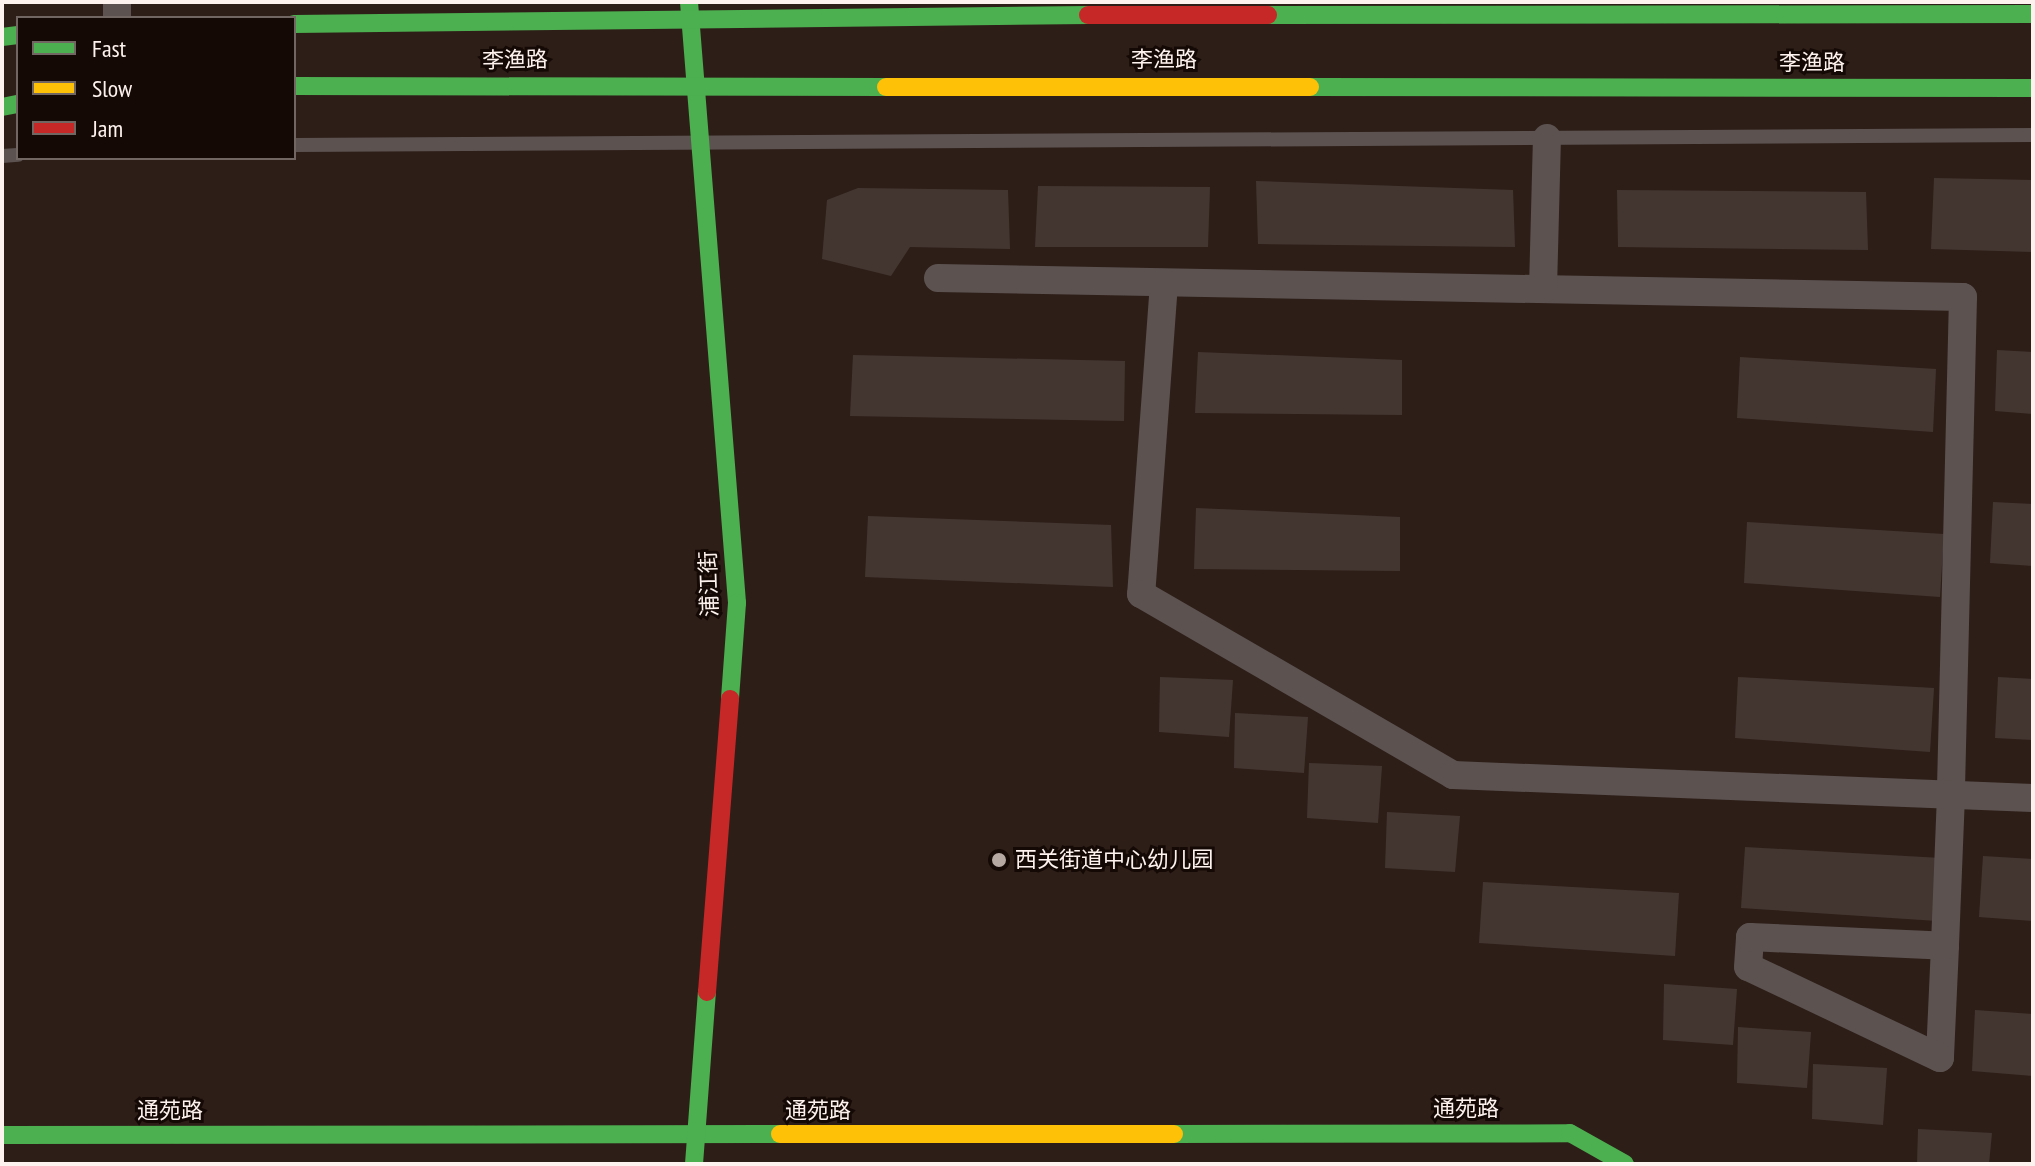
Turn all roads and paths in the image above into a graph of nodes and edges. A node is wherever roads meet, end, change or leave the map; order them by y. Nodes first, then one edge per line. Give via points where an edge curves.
1 (690, 8) edge
2 (1056, 8) edge
3 (2033, 14) edge
4 (296, 24) edge
5 (699, 81) junction
6 (296, 86) edge
7 (2033, 88) edge
8 (2033, 135) edge
9 (1547, 138) junction
10 (701, 143) junction
11 (296, 145) edge
12 (938, 278) dead end
13 (1164, 283) junction
14 (1543, 289) junction
15 (1951, 795) junction
16 (2033, 798) edge
17 (1945, 946) junction
18 (2, 1135) edge
19 (695, 1135) junction
20 (694, 1164) edge
21 (1625, 1164) edge

1 - 2 main road, 李渔路
1 - 4 main road, 李渔路
1 - 5 main road, 浦江街
2 - 3 main road, 李渔路
5 - 6 main road, 李渔路
5 - 7 main road, 李渔路
5 - 10 main road, 浦江街
8 - 9 lane
9 - 10 lane
9 - 14 street
10 - 11 lane
10 - 19 main road, 浦江街 via 737,603
12 - 13 street
13 - 14 street
13 - 15 street via 1141,594 1453,775
14 - 15 street via 1963,297
15 - 16 street
15 - 17 street
17 - 17 street via 1940,1058 1748,967 1750,937
18 - 19 main road, 通苑路
19 - 20 main road, 浦江街
19 - 21 main road, 通苑路 via 1570,1133

